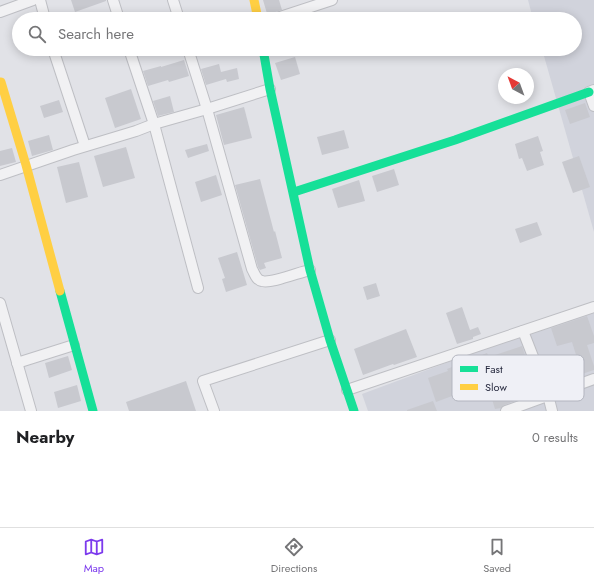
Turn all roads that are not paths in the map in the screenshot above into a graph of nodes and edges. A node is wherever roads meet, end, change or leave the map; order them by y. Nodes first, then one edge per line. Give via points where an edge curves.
1 (33, 0) edge
2 (40, 0) edge
3 (113, 0) edge
4 (173, 0) edge
5 (254, 0) edge
6 (332, 0) edge
7 (0, 12) edge
8 (43, 12) edge
9 (117, 12) edge
10 (177, 12) edge
11 (257, 12) edge
12 (295, 12) edge
13 (55, 56) edge
14 (131, 56) edge
15 (190, 56) edge
16 (264, 56) edge
17 (1, 82) edge
18 (270, 89) junction
19 (592, 91) edge
20 (594, 106) edge
21 (207, 109) junction
22 (154, 124) junction
23 (86, 146) junction
24 (26, 166) junction
25 (0, 175) edge
26 (294, 192) junction
27 (310, 270) junction
28 (198, 288) dead end
29 (0, 303) edge
30 (594, 307) edge
31 (523, 331) junction
32 (330, 340) junction
33 (74, 345) junction
34 (532, 355) edge
35 (17, 362) junction
36 (594, 380) edge
37 (584, 383) edge
38 (347, 390) junction
39 (534, 401) edge
40 (549, 401) edge
41 (31, 411) edge
42 (93, 411) edge
43 (214, 411) edge
44 (354, 411) edge
45 (506, 411) edge
46 (552, 411) edge

1 - 7 street
2 - 8 street
3 - 9 street
4 - 10 street
5 - 11 street
6 - 12 street
13 - 23 street
14 - 22 street
15 - 21 street
16 - 18 street
17 - 24 street
18 - 21 street
18 - 26 street
19 - 20 street
19 - 26 street via 455,140
21 - 22 street
21 - 27 street via 257,279 270,281
22 - 23 street
22 - 28 street
23 - 24 street
24 - 25 street
24 - 33 street
26 - 27 street
27 - 32 street
29 - 35 street
30 - 31 street
31 - 34 street
31 - 38 street
32 - 38 street
32 - 43 street via 203,381
33 - 35 street
33 - 42 street
35 - 41 street
36 - 37 street
38 - 44 street
39 - 45 street
40 - 46 street

